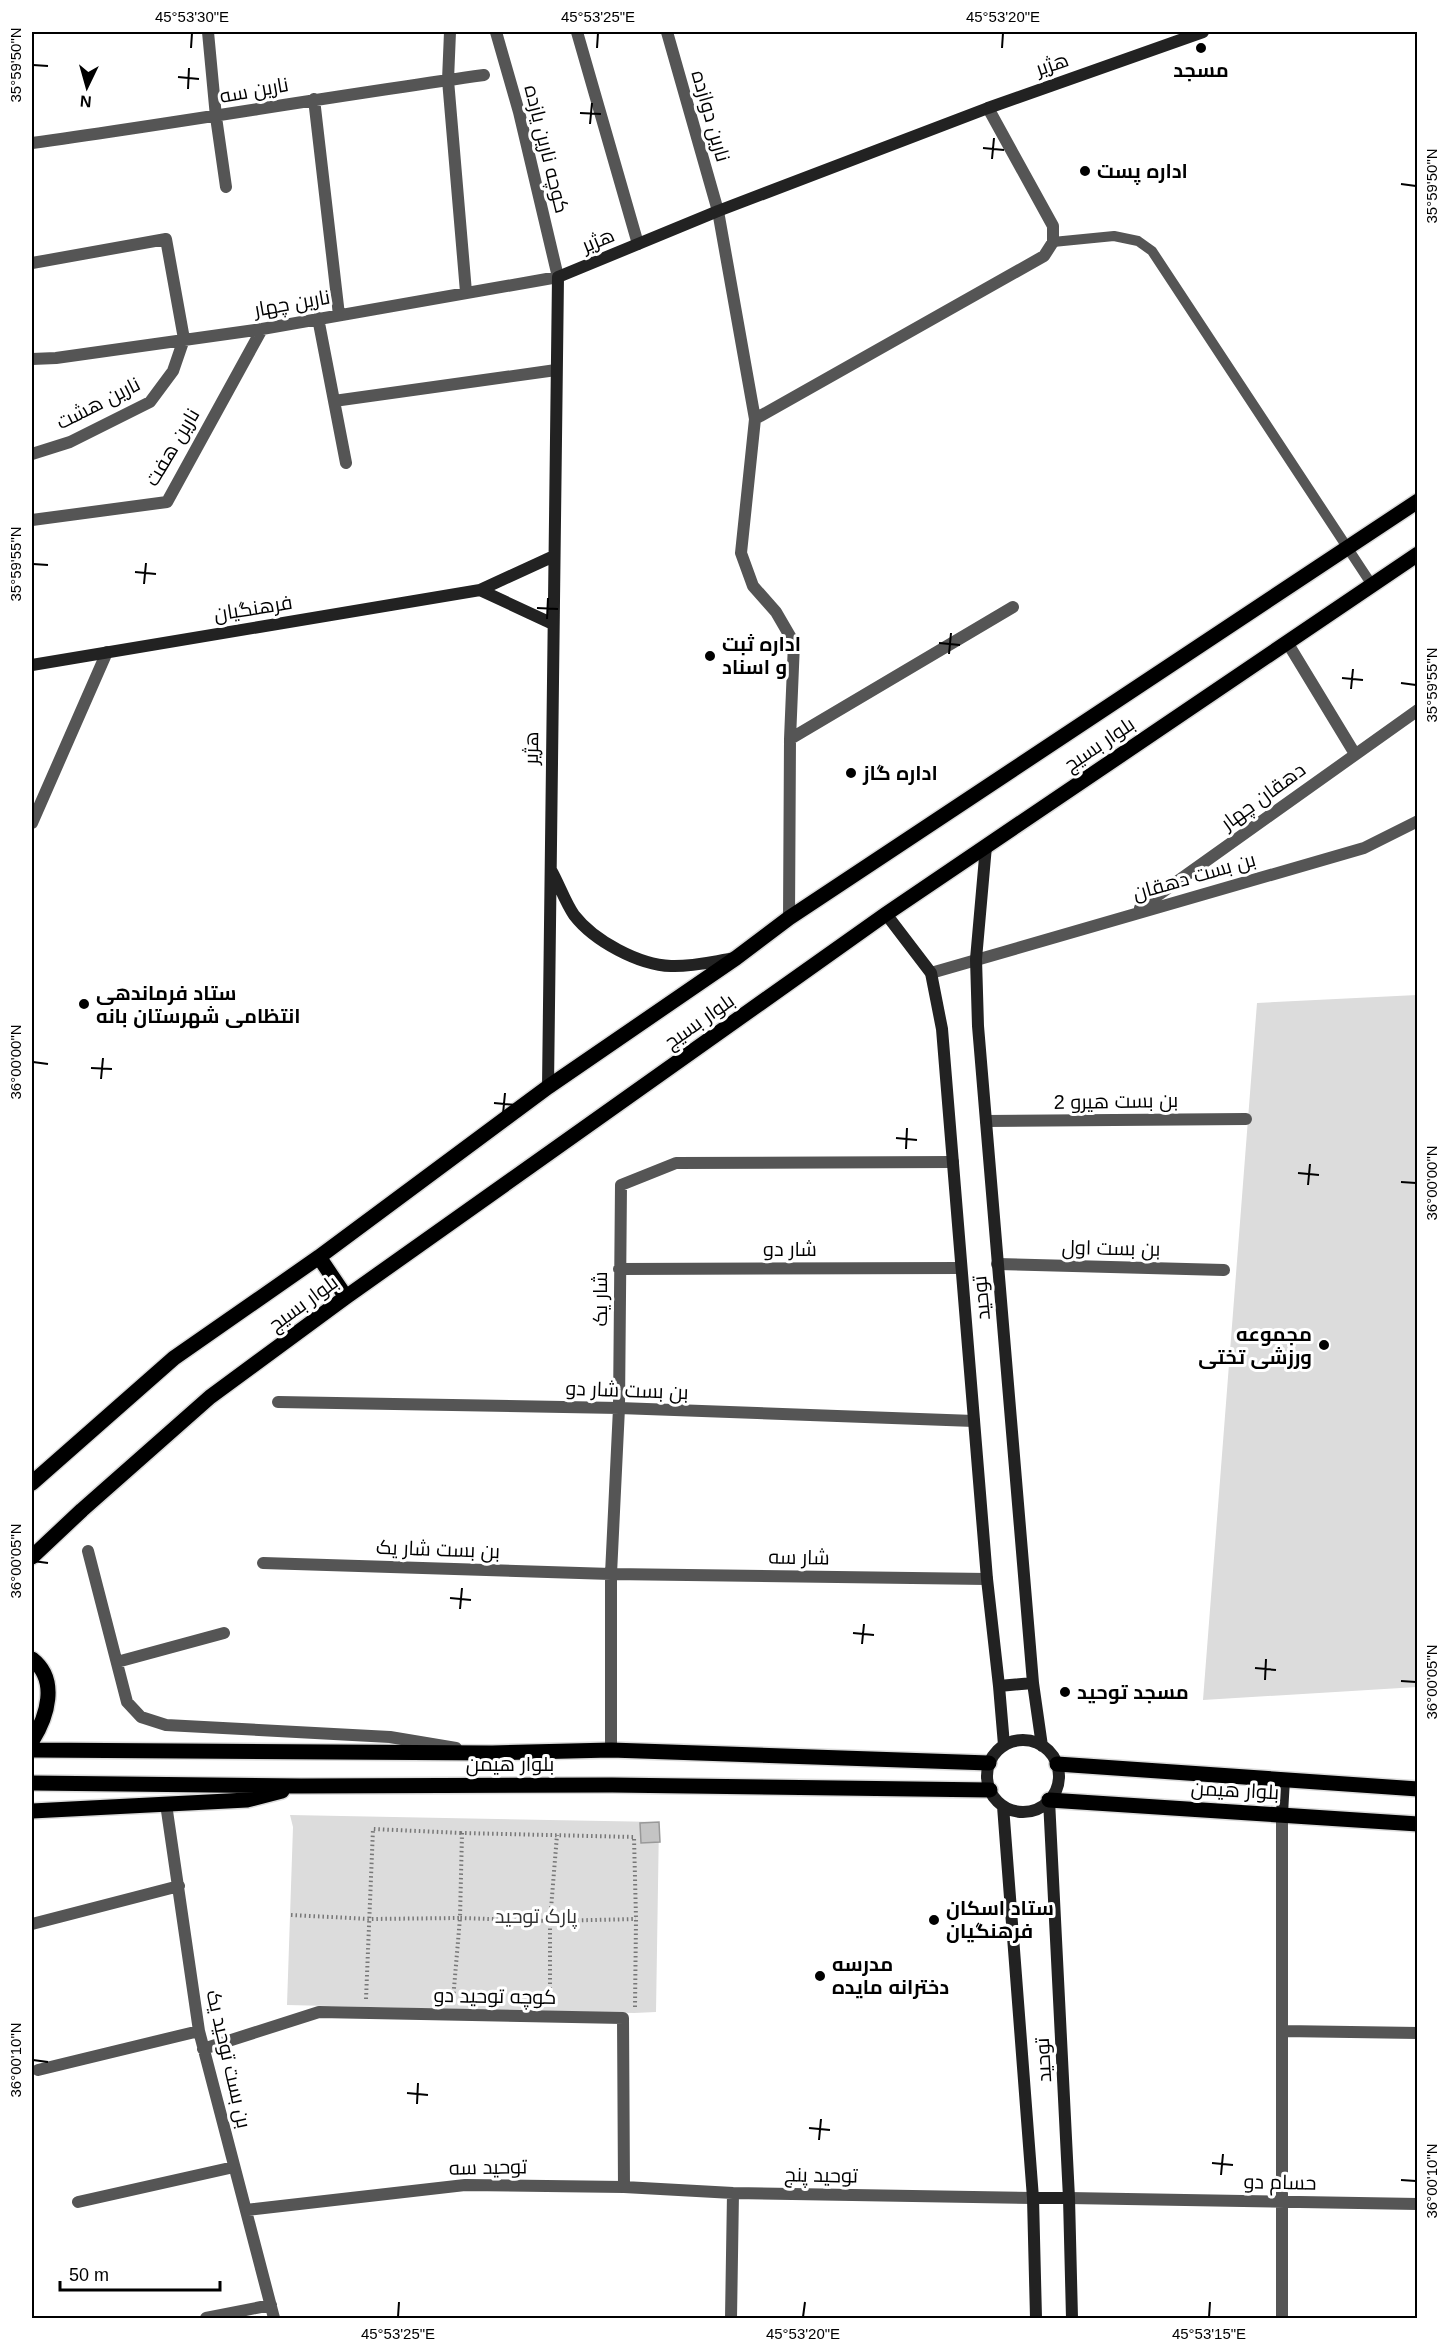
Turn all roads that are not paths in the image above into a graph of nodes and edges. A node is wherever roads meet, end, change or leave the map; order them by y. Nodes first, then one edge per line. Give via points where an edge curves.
1 (208, 32) edge
2 (450, 32) edge
3 (496, 32) edge
4 (577, 32) edge
5 (667, 32) edge
6 (1203, 32) edge
7 (483, 75) dead end
8 (448, 80) junction
9 (314, 99) junction
10 (988, 108) junction
11 (216, 117) junction
12 (32, 142) edge
13 (226, 187) dead end
14 (718, 211) junction
15 (1053, 242) junction
16 (638, 244) junction
17 (32, 263) edge
18 (558, 277) junction
19 (466, 292) junction
20 (339, 315) junction
21 (318, 318) junction
22 (262, 328) junction
23 (184, 339) junction
24 (32, 359) edge
25 (556, 370) junction
26 (334, 401) junction
27 (755, 419) junction
28 (32, 454) edge
29 (346, 463) dead end
30 (1418, 501) edge
31 (32, 520) edge
32 (1348, 549) junction
33 (1418, 554) edge
34 (554, 556) junction
35 (1372, 585) junction
36 (480, 590) junction
37 (1013, 607) dead end
38 (553, 624) junction
39 (1287, 642) junction
40 (107, 652) junction
41 (32, 665) edge
42 (1418, 710) edge
43 (790, 739) junction
44 (1355, 754) junction
45 (1418, 821) edge
46 (32, 823) edge
47 (986, 846) junction
48 (549, 866) junction
49 (885, 914) junction
50 (1132, 914) junction
51 (789, 918) junction
52 (736, 958) junction
53 (976, 959) junction
54 (931, 973) junction
55 (548, 1087) junction
56 (1246, 1119) dead end
57 (986, 1121) junction
58 (953, 1162) junction
59 (319, 1257) junction
60 (997, 1264) junction
61 (961, 1268) junction
62 (619, 1269) junction
63 (1224, 1270) dead end
64 (346, 1298) junction
65 (278, 1402) dead end
66 (619, 1408) junction
67 (974, 1421) junction
68 (32, 1483) edge
69 (88, 1551) dead end
70 (32, 1557) edge
71 (262, 1563) dead end
72 (612, 1574) junction
73 (987, 1579) junction
74 (224, 1633) dead end
75 (32, 1659) edge
76 (117, 1662) junction
77 (1033, 1683) junction
78 (999, 1686) junction
79 (32, 1741) edge
80 (1004, 1745) junction
81 (1042, 1746) junction
82 (611, 1749) junction
83 (32, 1750) edge
84 (492, 1753) junction
85 (989, 1763) junction
86 (1057, 1764) junction
87 (1284, 1779) junction
88 (32, 1784) edge
89 (301, 1786) junction
90 (1418, 1789) edge
91 (990, 1790) junction
92 (1049, 1800) junction
93 (166, 1804) junction
94 (1002, 1806) junction
95 (32, 1811) edge
96 (1282, 1814) junction
97 (1418, 1824) edge
98 (179, 1886) junction
99 (32, 1924) edge
100 (198, 2031) junction
101 (1283, 2031) junction
102 (1418, 2033) edge
103 (203, 2049) junction
104 (38, 2070) dead end
105 (234, 2167) junction
106 (624, 2187) junction
107 (733, 2193) junction
108 (1033, 2198) junction
109 (1069, 2198) junction
110 (78, 2202) dead end
111 (1283, 2202) junction
112 (1418, 2204) edge
113 (246, 2210) junction
114 (271, 2305) junction
115 (206, 2319) edge
116 (274, 2319) edge
117 (732, 2319) edge
118 (1036, 2319) edge
119 (1072, 2319) edge
120 (1282, 2319) edge

1 - 11 street
2 - 8 street
3 - 18 street, کوچه نارین یازده
4 - 16 street
5 - 14 street, نارین دوازده
6 - 10 street, هژیر
7 - 8 street, نارین سه
8 - 9 street, نارین سه
8 - 19 street
9 - 11 street, نارین سه
9 - 20 street
10 - 14 street, هژیر
10 - 15 street via 1053,226
11 - 12 street, نارین سه
11 - 13 street
14 - 16 street, هژیر
14 - 27 street, نارین دوازده
15 - 27 street via 1044,256
15 - 32 lane via 1114,236 1138,241 1152,251
16 - 18 street, هژیر
17 - 23 street via 166,239
18 - 19 street, نارین چهار
18 - 25 street, هژیر
19 - 20 street, نارین چهار
20 - 21 street, نارین چهار
21 - 22 street, نارین چهار
21 - 26 street
22 - 23 street, نارین چهار
22 - 31 street, نارین هفت via 166,502
23 - 24 street, نارین چهار
23 - 28 street, نارین هشت via 173,371 150,402 70,442
25 - 26 street
25 - 34 street, هژیر
26 - 29 street
27 - 43 street, نارین دوازده via 741,553 753,586 776,612 794,643
30 - 32 main road, بلوار بسیج
32 - 35 lane
32 - 51 main road, بلوار بسیج
33 - 35 main road, بلوار بسیج
34 - 36 street, فرهنگیان
34 - 38 street, هژیر
35 - 39 main road, بلوار بسیج
36 - 38 street
36 - 40 street, فرهنگیان
37 - 43 street
38 - 48 street, هژیر
39 - 44 street
39 - 47 main road, بلوار بسیج
40 - 41 street, فرهنگیان
40 - 46 street
42 - 44 street, دهقان چهار
43 - 51 street, نارین دوازده
44 - 50 street, دهقان چهار
45 - 50 street, بن بست دهقان via 1364,848
47 - 49 main road, بلوار بسیج
47 - 53 street, توحید
48 - 52 street, هژیر via 575,916 624,953 644,962 673,966
48 - 55 street, هژیر
49 - 54 street, توحید
49 - 64 main road, بلوار بسیج
50 - 53 street, بن بست دهقان
51 - 52 main road, بلوار بسیج
52 - 55 main road, بلوار بسیج
53 - 54 street, بن بست دهقان
53 - 57 street, توحید
54 - 58 street, توحید via 942,1029
55 - 59 main road, بلوار بسیج
56 - 57 street, بن بست هیرو 2
57 - 60 street, توحید
58 - 61 street, توحید
58 - 62 street, شار یک via 676,1162 621,1185
59 - 64 main road
59 - 68 main road, بلوار بسیج via 174,1358
60 - 63 street, بن بست اول
60 - 77 street, توحید
61 - 62 street, شار دو
61 - 67 street, توحید
62 - 66 street, شار یک
64 - 70 main road, بلوار بسیج via 210,1397
65 - 66 street, بن بست شار دو
66 - 67 street, بن بست شار دو
66 - 72 street, شار یک
67 - 73 street, توحید
69 - 76 street
71 - 72 street, بن بست شار یک
72 - 73 street, شار سه
72 - 82 street, شار یک
73 - 78 street, توحید
74 - 76 street
75 - 79 main road via 48,1684 48,1705
76 - 84 street via 127,1702 141,1717 166,1725 390,1737
77 - 78 street
77 - 81 street, توحید
78 - 80 street, توحید
80 - 81 street via 1023,1740
80 - 85 street
81 - 86 street
82 - 84 main road, بلوار هیمن
82 - 85 main road, بلوار هیمن
83 - 84 main road, بلوار هیمن
85 - 91 street
86 - 87 main road, بلوار هیمن
86 - 92 street via 1057,1787
87 - 90 main road, بلوار هیمن
87 - 96 street
88 - 89 main road, بلوار هیمن
89 - 91 main road, بلوار هیمن
89 - 93 main road via 247,1800
91 - 94 street
92 - 94 street via 1032,1811
92 - 96 main road, بلوار هیمن
92 - 109 street, توحید
93 - 95 main road
93 - 98 street, بن بست توحید یک
94 - 108 street, توحید
96 - 97 main road, بلوار هیمن
96 - 101 street
98 - 99 street
98 - 100 street, بن بست توحید یک
100 - 103 street, بن بست توحید یک
100 - 104 street
101 - 102 street
101 - 111 street
103 - 105 street, بن بست توحید یک
103 - 106 street, کوچه توحید دو via 319,2012 623,2018
105 - 110 street
105 - 113 street, بن بست توحید یک
106 - 107 street, توحید سه
106 - 113 street, توحید سه via 465,2185
107 - 108 street, توحید پنج
107 - 117 street
108 - 109 street
108 - 118 street, توحید
109 - 111 street, حسام دو
109 - 119 street, توحید
111 - 112 street, حسام دو
111 - 120 street
113 - 114 street, بن بست توحید یک
114 - 115 street
114 - 116 street, بن بست توحید یک

